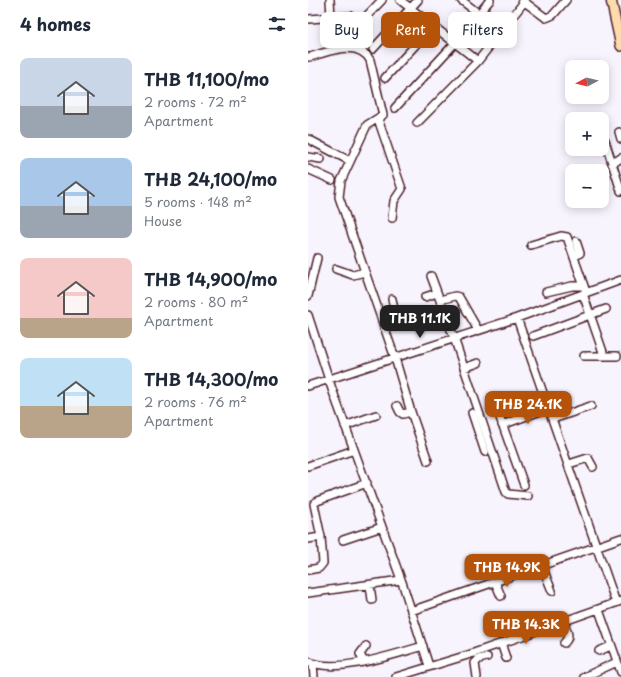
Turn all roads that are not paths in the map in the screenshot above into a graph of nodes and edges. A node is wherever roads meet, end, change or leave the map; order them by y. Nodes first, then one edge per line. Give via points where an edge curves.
1 (330, 0) edge
2 (382, 0) edge
3 (400, 0) edge
4 (418, 0) edge
5 (461, 0) edge
6 (490, 0) edge
7 (566, 0) edge
8 (611, 0) edge
9 (523, 1) edge
10 (411, 9) junction
11 (331, 12) edge
12 (371, 12) edge
13 (415, 12) edge
14 (477, 12) edge
15 (479, 12) edge
16 (309, 18) dead end
17 (320, 18) edge
18 (621, 46) edge
19 (412, 48) edge
20 (450, 48) edge
21 (461, 48) edge
22 (373, 49) dead end
23 (308, 57) edge
24 (478, 61) junction
25 (385, 78) dead end
26 (395, 108) dead end
27 (378, 119) junction
28 (417, 123) dead end
29 (308, 139) edge
30 (609, 154) edge
31 (308, 157) edge
32 (621, 158) edge
33 (321, 159) dead end
34 (350, 161) junction
35 (612, 164) junction
36 (308, 169) edge
37 (332, 180) dead end
38 (621, 191) edge
39 (392, 218) dead end
40 (576, 241) dead end
41 (531, 245) dead end
42 (574, 257) junction
43 (317, 258) dead end
44 (336, 269) dead end
45 (365, 272) junction
46 (431, 276) dead end
47 (310, 280) edge
48 (621, 280) edge
49 (584, 291) junction
50 (546, 292) dead end
51 (308, 296) edge
52 (425, 297) dead end
53 (439, 297) junction
54 (392, 299) dead end
55 (606, 309) dead end
56 (308, 315) edge
57 (590, 316) junction
58 (517, 318) junction
59 (384, 328) junction
60 (478, 330) junction
61 (533, 336) dead end
62 (454, 338) junction
63 (604, 355) junction
64 (584, 356) dead end
65 (617, 356) dead end
66 (395, 358) junction
67 (478, 363) dead end
68 (464, 368) junction
69 (328, 379) junction
70 (308, 386) edge
71 (397, 406) dead end
72 (591, 406) dead end
73 (549, 408) junction
74 (411, 412) junction
75 (498, 412) dead end
76 (472, 413) dead end
77 (376, 415) dead end
78 (553, 419) junction
79 (479, 425) junction
80 (502, 425) junction
81 (345, 426) junction
82 (354, 450) junction
83 (485, 452) dead end
84 (428, 461) dead end
85 (569, 464) junction
86 (308, 466) edge
87 (593, 467) dead end
88 (367, 483) junction
89 (524, 485) dead end
90 (528, 496) dead end
91 (382, 527) junction
92 (321, 537) junction
93 (621, 538) edge
94 (308, 539) edge
95 (343, 540) dead end
96 (596, 547) junction
97 (542, 566) junction
98 (308, 570) edge
99 (401, 580) junction
100 (495, 582) junction
101 (370, 586) junction
102 (552, 591) dead end
103 (308, 593) edge
104 (501, 596) dead end
105 (372, 600) dead end
106 (619, 602) edge
107 (599, 610) junction
108 (411, 611) junction
109 (563, 622) junction
110 (501, 643) junction
111 (564, 643) dead end
112 (366, 646) dead end
113 (423, 646) junction
114 (611, 646) junction
115 (599, 651) dead end
116 (481, 656) junction
117 (506, 658) dead end
118 (311, 662) edge
119 (364, 662) junction
120 (617, 662) junction
121 (429, 666) junction
122 (621, 672) edge
123 (314, 677) edge
124 (396, 677) edge
125 (477, 677) edge
126 (584, 677) edge

1 - 11 street
2 - 12 street
3 - 10 street
4 - 10 street
5 - 14 street
6 - 15 street
7 - 9 street via 553,15 546,18
8 - 18 main road
9 - 24 street
10 - 13 street
10 - 22 street
16 - 17 street
19 - 25 street
20 - 26 street
21 - 24 street
23 - 27 street via 337,49 356,48 366,54 370,60 382,111 382,117
24 - 28 street
27 - 34 street via 367,125
27 - 39 street via 402,189 394,201
29 - 34 street
30 - 35 street
31 - 33 street
32 - 35 street
34 - 45 street via 338,196
35 - 38 street
36 - 37 street
40 - 42 street via 580,252
41 - 42 street via 564,236 568,239
42 - 49 street
43 - 47 street
44 - 45 street via 353,275
45 - 59 street
46 - 53 street
47 - 51 street
48 - 49 street
49 - 50 street via 572,286
49 - 57 street
49 - 58 street
52 - 53 street
53 - 60 street via 459,297
53 - 62 street
54 - 59 street via 394,315 392,321
55 - 57 street
56 - 69 street
57 - 61 street
57 - 63 street
58 - 60 street
58 - 73 street
59 - 66 street
60 - 62 street
62 - 66 street
62 - 68 street
63 - 64 street
63 - 65 street
66 - 69 street
66 - 74 street
67 - 68 street
68 - 79 street
69 - 70 street
69 - 81 street
71 - 74 street via 403,414
72 - 78 street
73 - 78 street
73 - 80 street
74 - 84 street
75 - 80 street
76 - 79 street
77 - 81 street
78 - 85 street
79 - 83 street
79 - 90 street via 507,494
80 - 89 street
81 - 82 street
82 - 86 street
82 - 88 street
85 - 87 street via 588,458
85 - 96 street
88 - 91 street
88 - 92 street via 314,504
91 - 95 street
91 - 99 street
92 - 94 street
92 - 98 street via 323,564 319,568
93 - 96 street
96 - 97 street
96 - 106 street
97 - 100 street
97 - 102 street
99 - 101 street
99 - 108 street
100 - 104 street
100 - 108 street
101 - 103 street
101 - 105 street
106 - 107 street
107 - 109 street
107 - 114 street
108 - 113 street
109 - 110 street
109 - 111 street via 568,635
110 - 116 street
110 - 117 street
112 - 119 street via 360,654
113 - 119 street
113 - 121 street
114 - 115 street
114 - 120 street
116 - 121 street
116 - 125 street via 474,663
118 - 119 street
118 - 123 street
120 - 122 street
120 - 126 street
121 - 124 street

